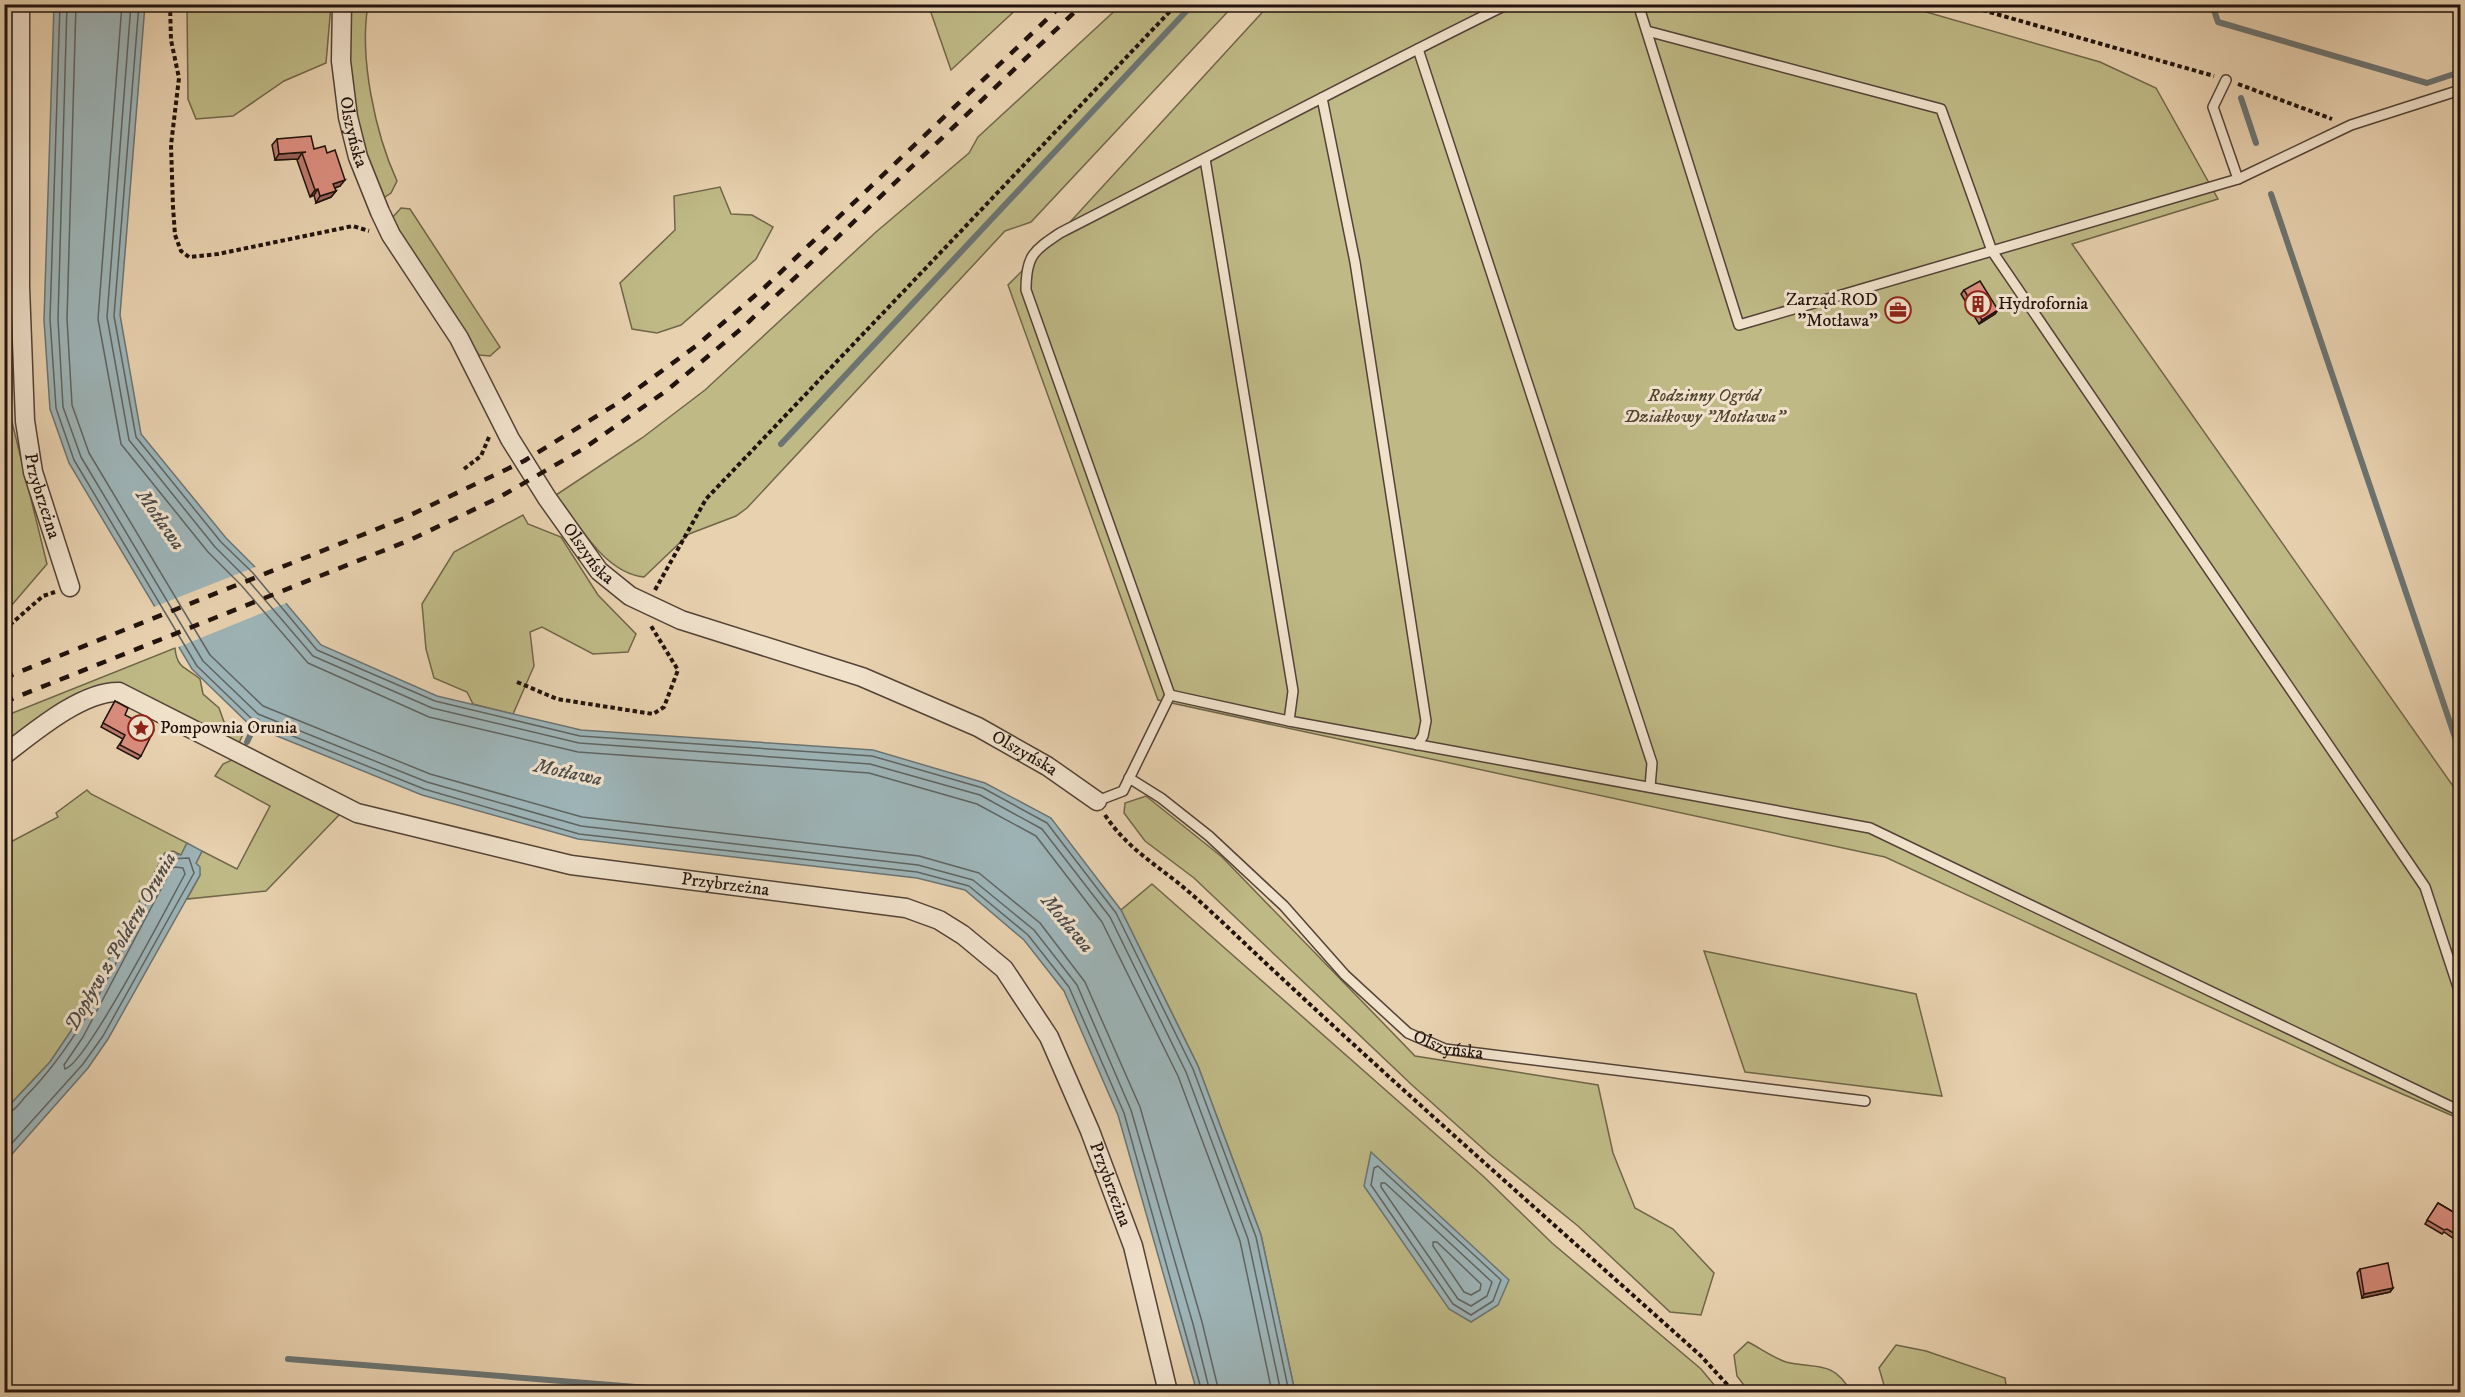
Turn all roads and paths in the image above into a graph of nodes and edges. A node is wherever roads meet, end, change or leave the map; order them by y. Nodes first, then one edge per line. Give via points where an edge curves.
1 (20, 4) edge
2 (170, 4) edge
3 (342, 4) edge
4 (1177, 4) edge
5 (1508, 4) edge
6 (1638, 4) edge
7 (1960, 4) edge
8 (1647, 31) junction
9 (1418, 49) junction
10 (2226, 80) junction
11 (2460, 90) edge
12 (1322, 98) junction
13 (2351, 125) junction
14 (1205, 159) junction
15 (12, 170) edge
16 (2238, 179) junction
17 (375, 235) dead end
18 (1992, 251) junction
19 (489, 434) dead end
20 (464, 469) dead end
21 (70, 587) joint
22 (648, 604) junction
23 (650, 624) dead end
24 (4, 630) edge
25 (517, 682) dead end
26 (1168, 698) junction
27 (1289, 721) junction
28 (1417, 745) junction
29 (4, 755) edge
30 (1129, 778) junction
31 (1650, 787) junction
32 (1097, 801) junction
33 (2460, 993) edge
34 (1865, 1101) dead end
35 (2460, 1111) edge
36 (1168, 1392) edge
37 (1734, 1392) edge

1 - 15 street, Przybrzeżna
2 - 17 path via 171,40 179,78 171,145 173,207 175,235 181,251 189,257 218,254 353,226
3 - 22 street, Olszyńska via 341,61 348,117 358,157 391,235 459,338 510,439 547,498 599,571 630,596
4 - 22 path via 706,499
5 - 9 lane
6 - 8 lane
7 - 10 path
8 - 18 lane via 1941,108
8 - 18 lane via 1739,325
9 - 12 lane
9 - 31 lane via 1652,763
10 - 13 path
10 - 16 lane via 2213,107
11 - 13 lane
12 - 14 lane
12 - 28 lane via 1355,262 1426,721
13 - 16 lane
14 - 26 lane via 1060,233 1035,250 1026,268 1026,290
14 - 27 lane via 1293,691
15 - 21 street, Przybrzeżna via 25,421 33,472
16 - 18 lane
18 - 33 lane via 2425,887
19 - 20 path via 481,456
21 - 24 path via 43,596
22 - 32 street, Olszyńska via 692,623 862,677 978,727 1047,766
23 - 25 path via 678,670 664,707 653,714 556,699
26 - 27 lane
26 - 30 lane
27 - 28 lane
28 - 31 lane
29 - 36 street, Przybrzeżna via 87,698 119,692 357,813 571,865 906,908 939,920 1004,969 1049,1037 1090,1131 1132,1246
30 - 32 lane via 1123,791
30 - 34 lane, Olszyńska via 1209,836 1284,906 1346,975 1408,1033 1445,1049
31 - 35 lane via 1870,828
32 - 37 path via 1142,857 1178,883 1701,1356

